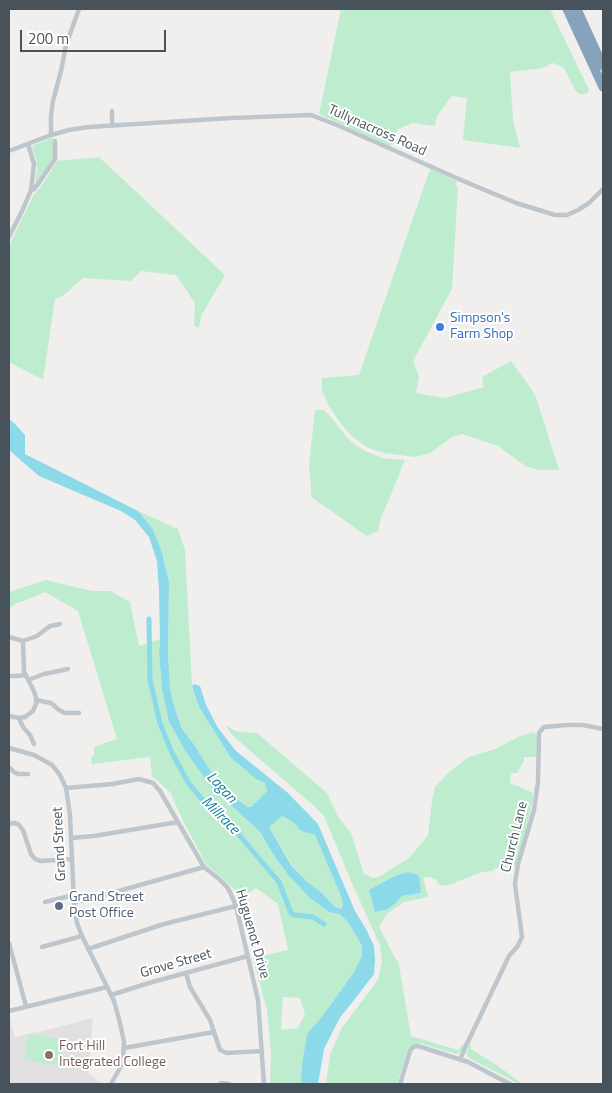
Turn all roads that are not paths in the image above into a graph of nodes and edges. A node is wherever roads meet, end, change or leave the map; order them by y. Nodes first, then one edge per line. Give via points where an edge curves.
1 (79, 9) edge
2 (568, 9) edge
3 (577, 9) edge
4 (603, 66) edge
5 (603, 88) edge
6 (112, 111) dead end
7 (112, 125) junction
8 (51, 135) junction
9 (56, 141) dead end
10 (28, 144) junction
11 (9, 151) edge
12 (603, 189) edge
13 (31, 190) junction
14 (9, 237) edge
15 (60, 624) dead end
16 (9, 637) edge
17 (23, 641) junction
18 (68, 669) dead end
19 (25, 675) junction
20 (9, 676) edge
21 (28, 680) junction
22 (36, 700) junction
23 (79, 713) dead end
24 (9, 716) edge
25 (19, 718) junction
26 (603, 729) edge
27 (34, 744) dead end
28 (9, 748) edge
29 (9, 767) edge
30 (28, 774) dead end
31 (66, 788) junction
32 (178, 822) junction
33 (9, 824) edge
34 (71, 838) junction
35 (72, 860) junction
36 (204, 867) junction
37 (50, 894) dead end
38 (74, 895) junction
39 (74, 902) junction
40 (236, 906) junction
41 (82, 936) junction
42 (9, 943) edge
43 (42, 947) dead end
44 (88, 949) junction
45 (248, 956) junction
46 (186, 972) junction
47 (107, 987) junction
48 (111, 995) junction
49 (26, 1006) junction
50 (9, 1010) edge
51 (214, 1032) junction
52 (124, 1048) junction
53 (262, 1052) junction
54 (460, 1060) junction
55 (221, 1083) dead end
56 (111, 1084) edge
57 (229, 1084) edge
58 (264, 1084) edge
59 (400, 1084) edge
60 (510, 1084) edge

1 - 8 street via 66,45 53,101
2 - 5 highway
3 - 4 highway
6 - 7 street
7 - 8 street, Tullynacross Road
7 - 12 street, Tullynacross Road via 311,115 516,203 555,215 578,210
8 - 10 street, Tullynacross Road
9 - 13 street via 55,159
10 - 11 street, Tullynacross Road
10 - 13 street via 34,164
13 - 14 street
15 - 17 street
16 - 17 street
17 - 19 street
18 - 21 street
19 - 20 street
19 - 21 street
21 - 22 street
22 - 23 street via 50,703 65,713
22 - 25 street via 31,713
24 - 25 street
25 - 27 street
26 - 54 street, Church Lane via 583,725 544,727 539,733 534,810 516,877 522,938 506,961
28 - 31 street, Grand Street via 34,755 52,765
29 - 30 street via 18,774
31 - 32 street, Huguenot Drive via 139,779 149,781 157,786
31 - 34 street, Grand Street
32 - 34 street
32 - 36 street, Huguenot Drive
33 - 35 street via 18,824 24,830 35,859
34 - 35 street, Grand Street
35 - 38 street, Grand Street
36 - 39 street
36 - 40 street, Huguenot Drive via 227,887
37 - 38 street via 48,902
38 - 39 street, Grand Street
39 - 41 street, Grand Street
40 - 44 street via 164,924
40 - 45 street, Huguenot Drive
41 - 43 street
41 - 44 street, Grand Street
42 - 49 street
44 - 47 street, Grand Street
45 - 46 street, Grove Street
45 - 53 street, Huguenot Drive via 258,1000
46 - 48 street, Grove Street
46 - 51 street via 190,987
47 - 48 street, Grand Street
47 - 49 street
48 - 52 street, Grand Street
49 - 50 street
51 - 52 street
51 - 53 street via 223,1052
52 - 56 street via 123,1061
53 - 58 street, Huguenot Drive
54 - 59 street via 415,1046 410,1051
54 - 60 street
55 - 57 street

